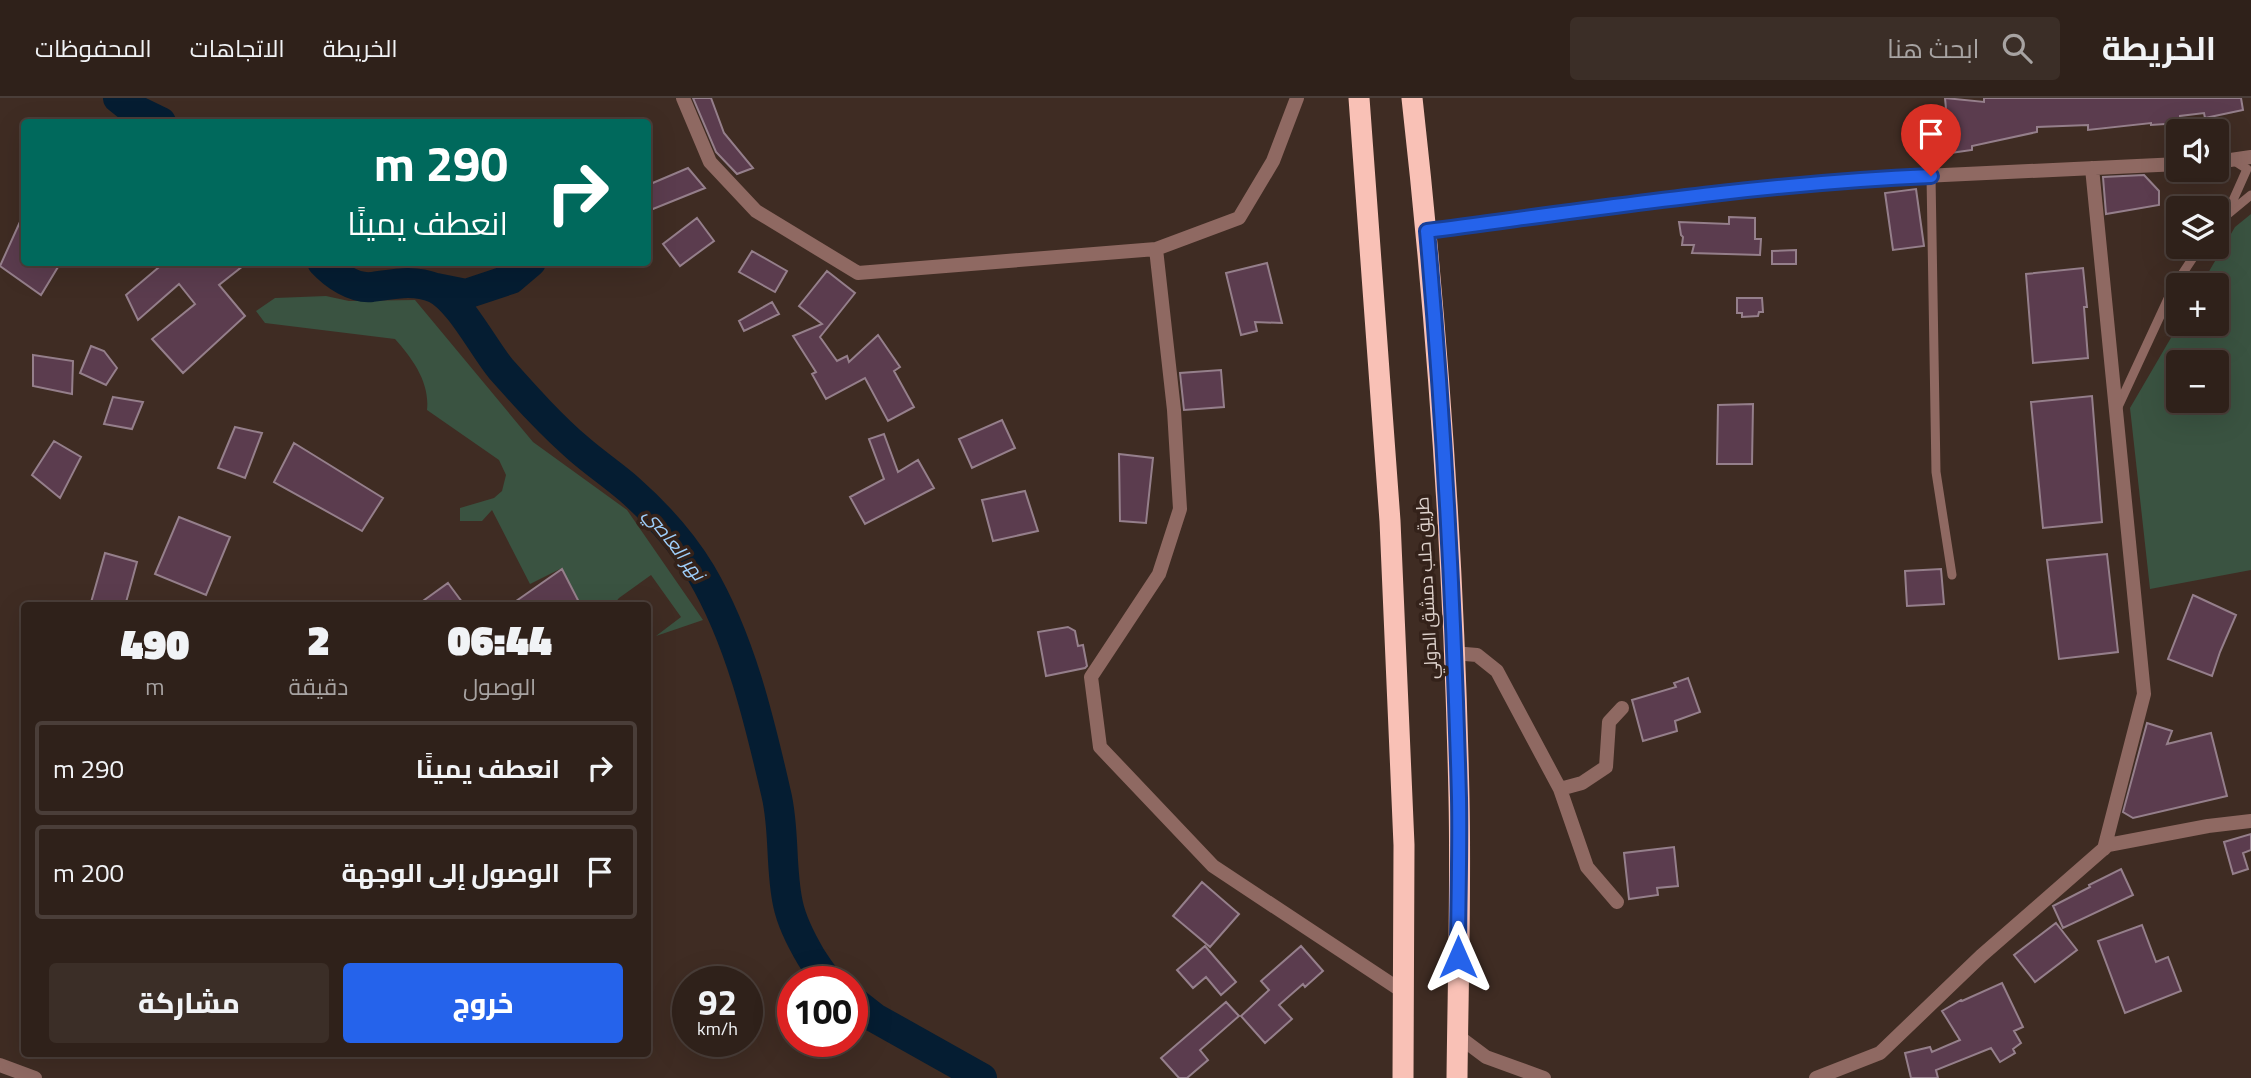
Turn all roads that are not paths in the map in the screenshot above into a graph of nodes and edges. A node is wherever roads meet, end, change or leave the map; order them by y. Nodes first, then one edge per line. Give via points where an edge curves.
1 (683, 98) edge
2 (1297, 98) edge
3 (1359, 98) edge
4 (1412, 98) edge
5 (2251, 157) edge
6 (2229, 160) edge
7 (2229, 162) edge
8 (2166, 165) edge
9 (2092, 168) junction
10 (1931, 176) junction
11 (2251, 195) edge
12 (2229, 210) edge
13 (2229, 213) edge
14 (1427, 231) junction
15 (1156, 249) junction
16 (2192, 259) edge
17 (2116, 411) junction
18 (1952, 575) dead end
19 (1453, 653) junction
20 (1622, 708) dead end
21 (1560, 789) junction
22 (2251, 821) edge
23 (2104, 849) junction
24 (1617, 902) dead end
25 (1405, 993) junction
26 (1458, 1036) junction
27 (0, 1065) edge
28 (36, 1078) edge
29 (1403, 1078) edge
30 (1457, 1078) edge
31 (1544, 1078) edge
32 (1816, 1078) edge

1 - 15 street via 710,162 756,211 858,273
2 - 15 street via 1273,161 1239,218
3 - 25 highway via 1390,521 1404,845
4 - 14 highway, طريق حلب دمشق الدولي
5 - 6 street
7 - 12 lane via 2248,169
8 - 9 street
9 - 10 street
9 - 17 street
10 - 14 street via 1718,192
10 - 18 lane via 1936,472
11 - 13 lane
14 - 19 highway, طريق حلب دمشق الدولي
15 - 25 street via 1180,509 1159,574 1091,677 1100,747 1213,866
16 - 17 lane via 2173,288
17 - 23 street via 2144,694
19 - 21 street via 1477,655 1497,671
19 - 26 highway, طريق حلب دمشق الدولي via 1459,799
20 - 21 street via 1609,722 1606,768 1582,783
21 - 24 street via 1587,867
22 - 23 street
23 - 32 street via 1880,1053
25 - 29 highway
26 - 30 highway, طريق حلب دمشق الدولي
26 - 31 street via 1486,1057
27 - 28 street

